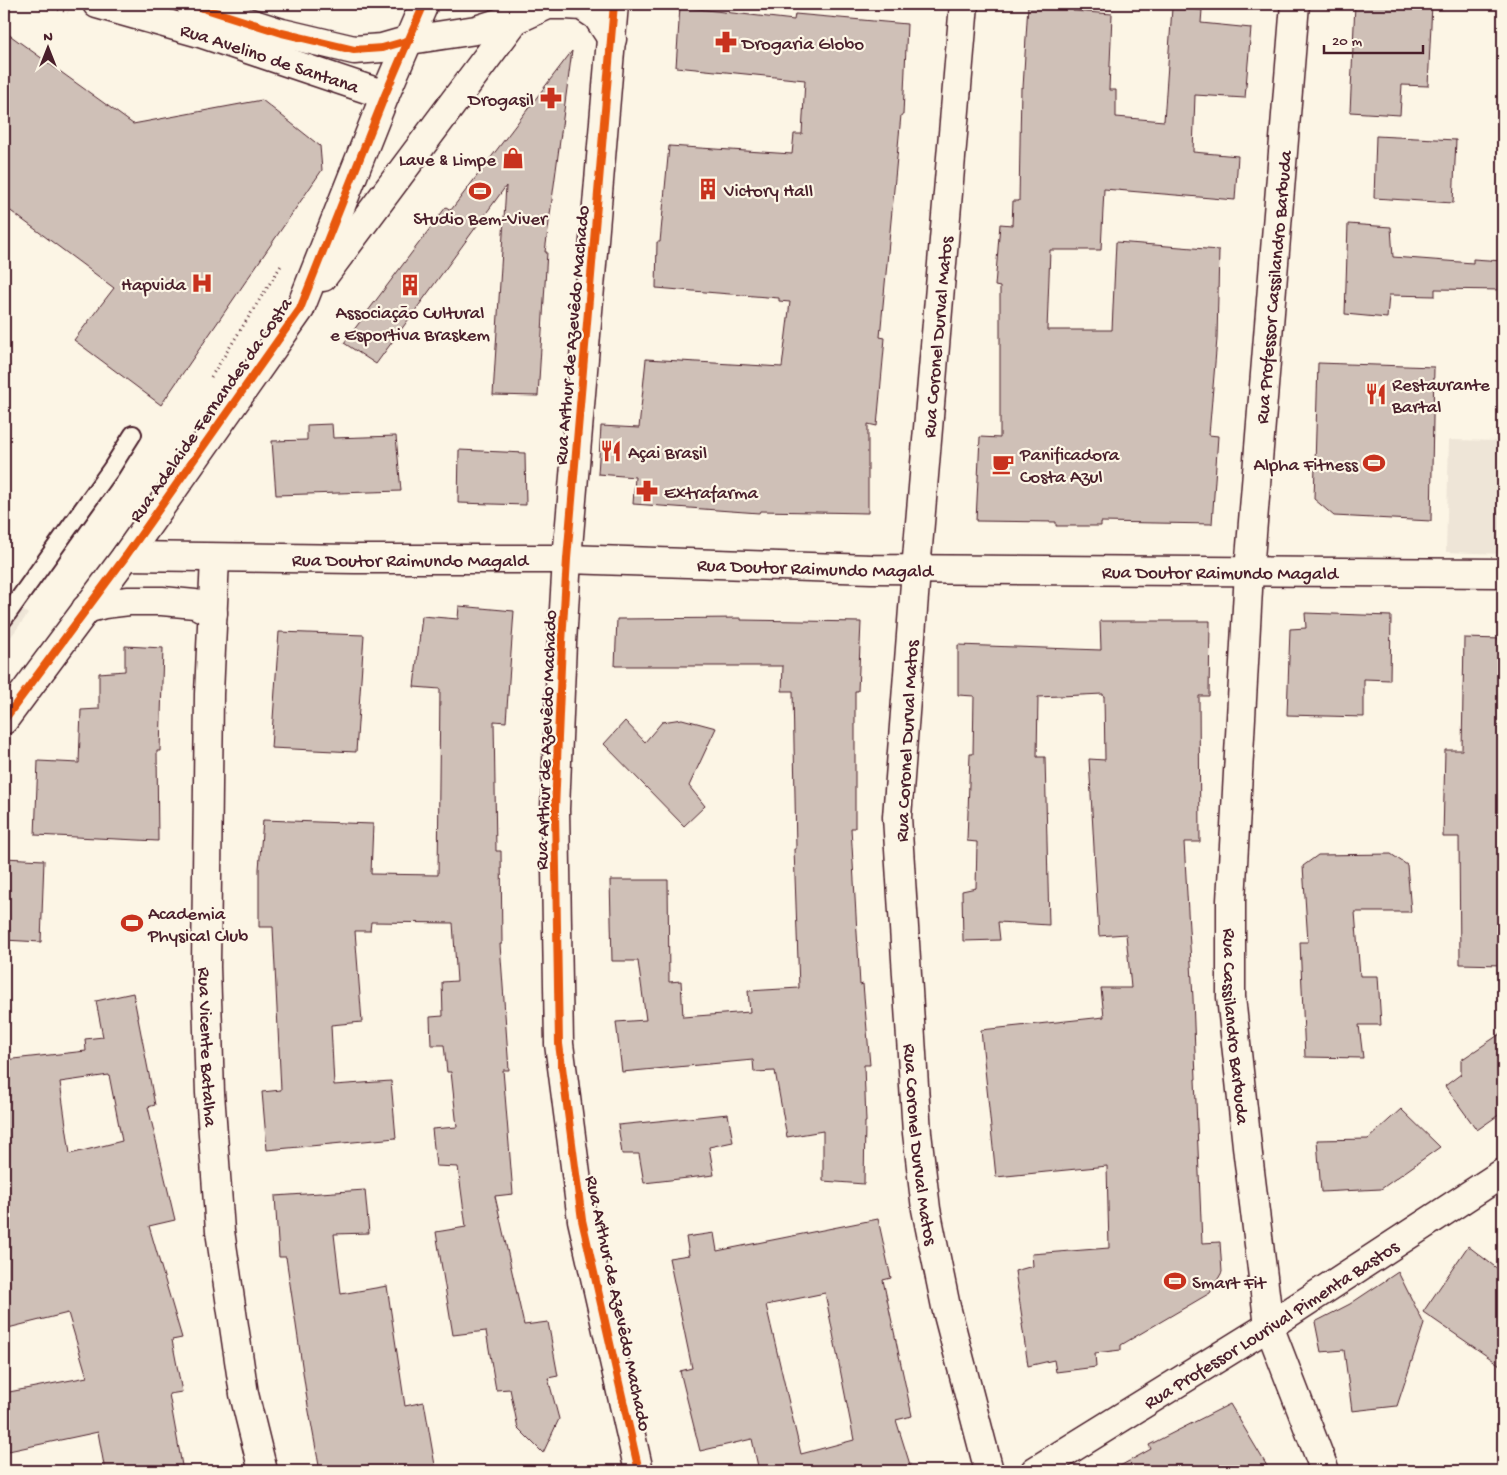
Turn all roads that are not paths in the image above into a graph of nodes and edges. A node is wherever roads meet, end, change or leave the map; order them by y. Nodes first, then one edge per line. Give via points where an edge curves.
1 (190, 4) edge
2 (424, 4) edge
3 (614, 4) edge
4 (964, 4) edge
5 (1295, 4) edge
6 (86, 9) edge
7 (232, 10) edge
8 (531, 13) junction
9 (612, 39) junction
10 (410, 40) junction
11 (386, 95) junction
12 (300, 309) junction
13 (133, 434) dead end
14 (126, 556) junction
15 (215, 558) junction
16 (567, 559) junction
17 (916, 570) junction
18 (1249, 571) junction
19 (1503, 573) edge
20 (86, 609) junction
21 (212, 613) junction
22 (4, 619) edge
23 (4, 720) edge
24 (1503, 1173) edge
25 (1269, 1326) junction
26 (263, 1471) edge
27 (639, 1471) edge
28 (989, 1471) edge
29 (1034, 1471) edge
30 (1325, 1471) edge

1 - 7 street, Rua Avelino de Santana
2 - 10 street, Rua Adelaide Fernandes da Costa
3 - 9 street, Rua Arthur de Azevêdo Machado
4 - 17 street, Rua Coronel Durval Matos
5 - 18 street, Rua Professor Cassilandro Barbuda
6 - 11 street, Rua Avelino de Santana via 200,33
7 - 10 street, Rua Avelino de Santana via 282,32 354,50 382,48
8 - 9 street via 548,5 582,6 597,16
8 - 10 street, Rua Avelino de Santana via 476,30
8 - 12 street via 515,20
9 - 16 street, Rua Arthur de Azevêdo Machado
10 - 11 street, Rua Adelaide Fernandes da Costa
11 - 12 street, Rua Adelaide Fernandes da Costa
12 - 14 street, Rua Adelaide Fernandes da Costa
13 - 22 lane
14 - 15 street, Rua Doutor Raimundo Magald
14 - 20 street, Rua Adelaide Fernandes da Costa
15 - 16 street, Rua Doutor Raimundo Magald
15 - 21 street, Rua Vicente Batalha
16 - 17 street, Rua Doutor Raimundo Magald
16 - 27 street, Rua Arthur de Azevêdo Machado via 555,809 560,1044 582,1220
17 - 18 street, Rua Doutor Raimundo Magald
17 - 28 street, Rua Coronel Durval Matos via 897,818 917,1133 926,1209 946,1308
18 - 19 street, Rua Doutor Raimundo Magald
18 - 25 street, Rua Cassilandro Barbuda via 1231,901 1231,996
20 - 21 street via 129,601 162,600 195,604
20 - 23 street, Rua Adelaide Fernandes da Costa
21 - 26 street, Rua Vicente Batalha via 206,967 210,1093 220,1230 244,1394
24 - 25 street, Rua Professor Lourival Pimenta Bastos
25 - 29 street, Rua Professor Lourival Pimenta Bastos
25 - 30 street, Rua Cassilandro Barbuda

